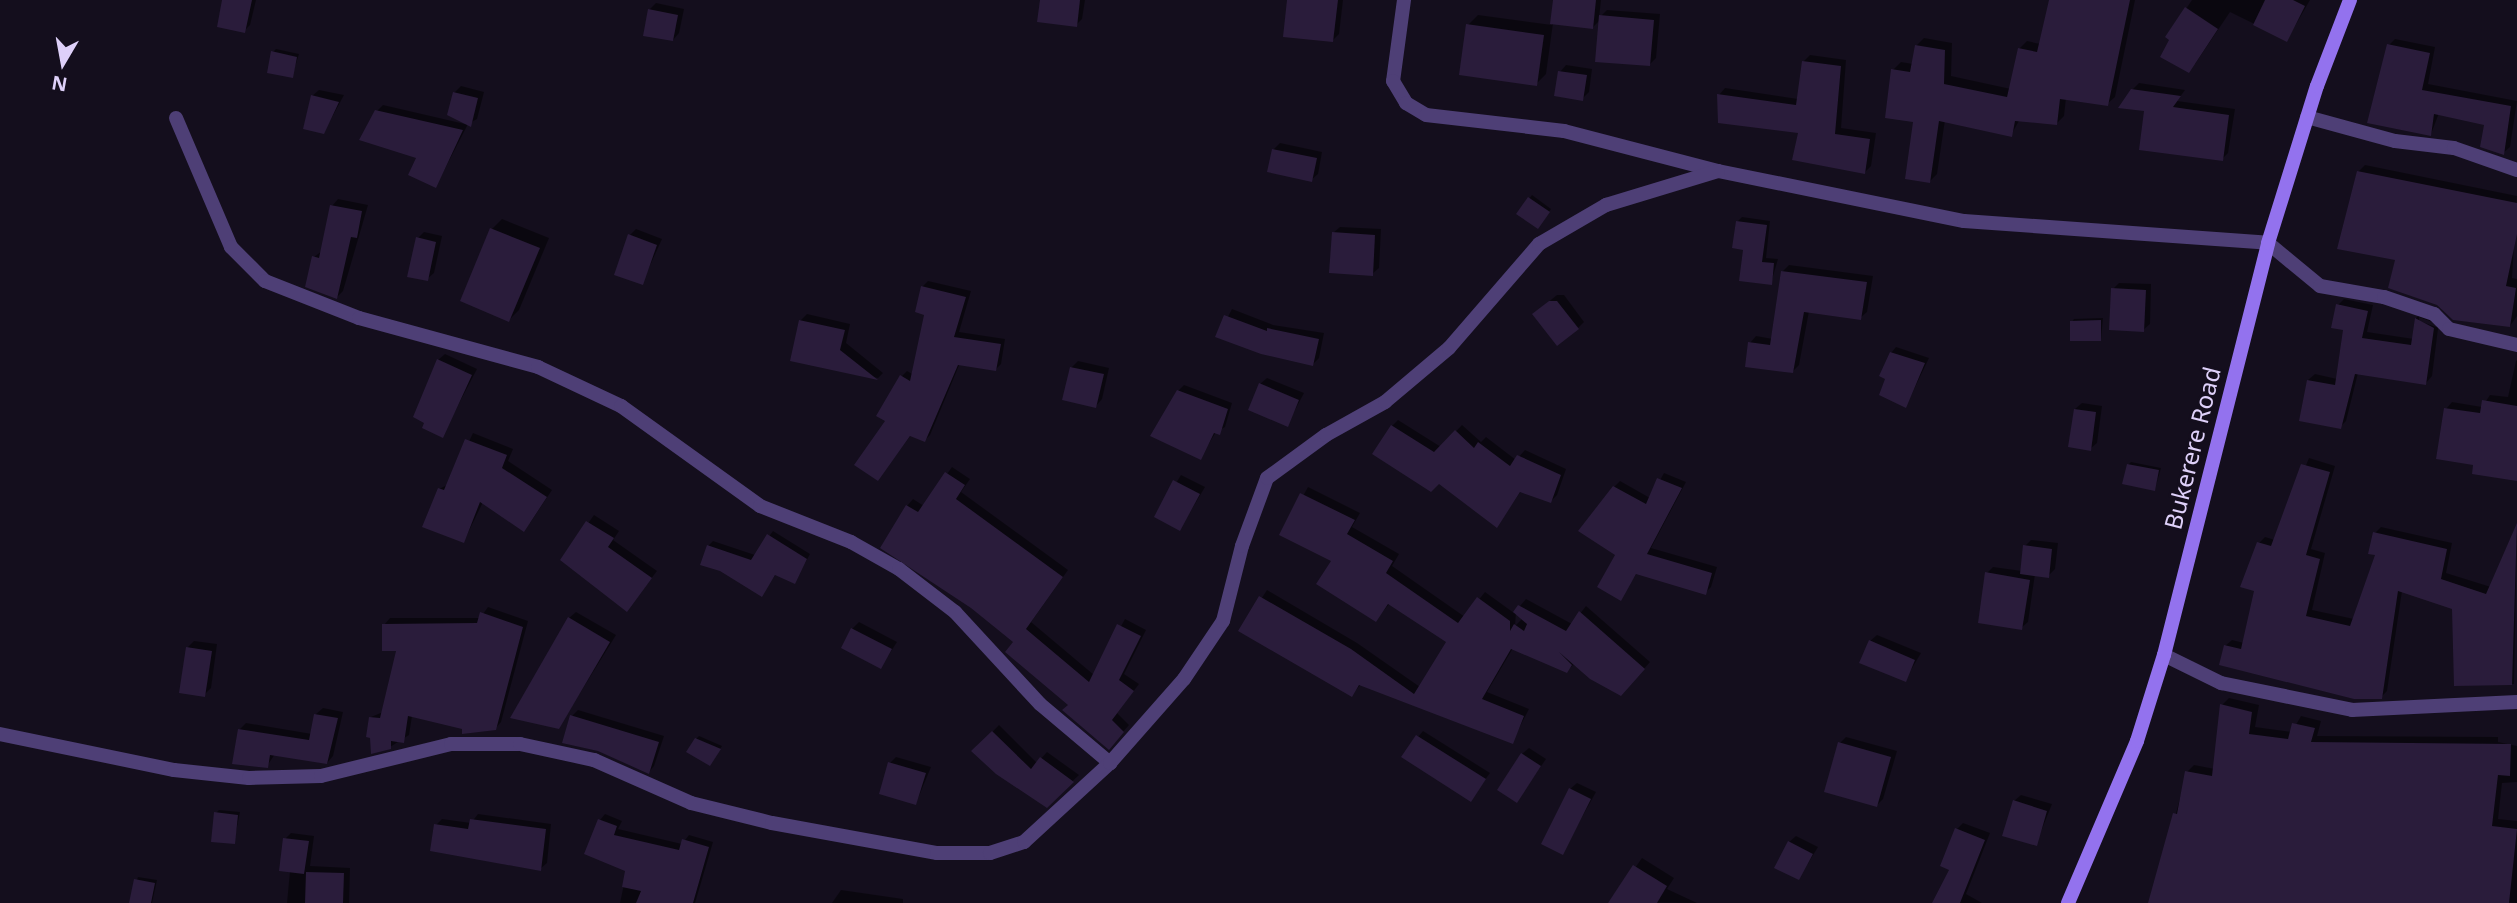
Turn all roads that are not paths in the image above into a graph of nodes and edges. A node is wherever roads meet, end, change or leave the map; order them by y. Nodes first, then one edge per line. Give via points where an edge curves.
1 (1404, 0) edge
2 (2350, 0) edge
3 (2307, 117) junction
4 (176, 118) dead end
5 (2517, 170) edge
6 (1718, 171) junction
7 (2268, 243) junction
8 (2517, 345) edge
9 (2164, 654) junction
10 (2517, 702) edge
11 (0, 734) edge
12 (1110, 763) junction
13 (2068, 903) edge

1 - 6 street via 1393,81 1406,103 1426,114 1564,131
2 - 3 street, Bukerere Road
3 - 5 street via 2395,141 2454,148
3 - 7 street, Bukerere Road
4 - 12 street via 231,247 265,281 359,318 538,367 621,405 760,506 851,542 899,569 955,612 1040,704
6 - 7 street via 1964,221
6 - 12 street via 1606,205 1539,244 1449,348 1385,402 1326,435 1267,478 1242,545 1223,621 1184,679
7 - 8 street via 2320,286 2384,297 2434,314 2449,329
7 - 9 street, Bukerere Road
9 - 10 street via 2221,683 2352,710
9 - 13 street, Bukerere Road via 2137,741
11 - 12 street via 174,770 250,778 321,776 451,744 520,744 594,760 691,803 937,853 990,853 1024,842

